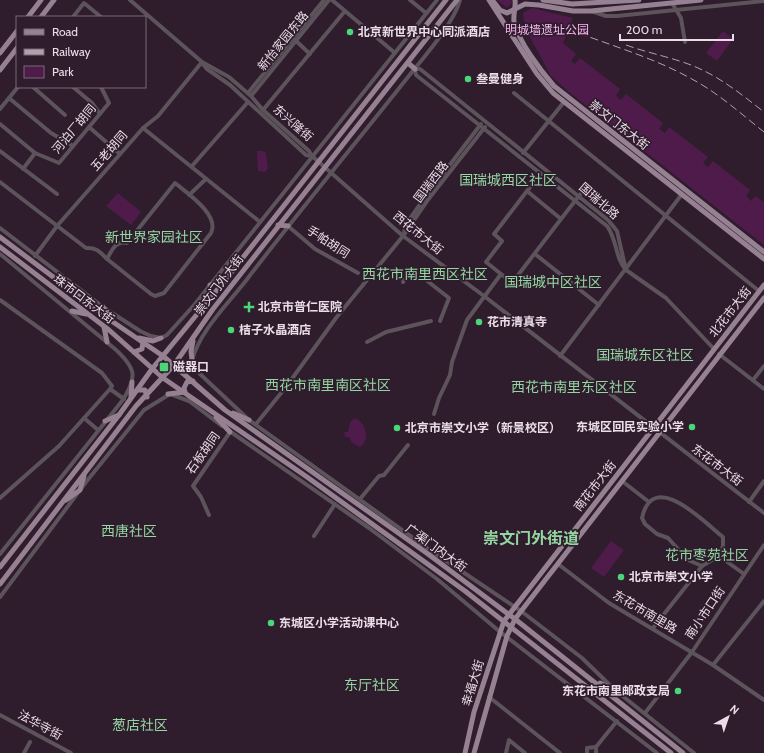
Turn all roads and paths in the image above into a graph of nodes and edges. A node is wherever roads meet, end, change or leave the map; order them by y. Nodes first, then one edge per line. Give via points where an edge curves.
1 (41, 0) edge
2 (54, 0) edge
3 (130, 0) edge
4 (324, 0) edge
5 (331, 0) edge
6 (410, 0) edge
7 (437, 0) edge
8 (446, 0) edge
9 (459, 0) edge
10 (490, 0) edge
11 (515, 0) edge
12 (543, 0) edge
13 (639, 0) edge
14 (701, 0) edge
15 (764, 2) edge
16 (672, 3) junction
17 (514, 9) junction
18 (676, 10) junction
19 (346, 11) junction
20 (591, 11) junction
21 (426, 13) junction
22 (29, 16) edge
23 (42, 16) edge
24 (74, 16) edge
25 (100, 16) edge
26 (149, 17) junction
27 (146, 20) edge
28 (16, 32) edge
29 (294, 39) junction
30 (685, 42) dead end
31 (16, 49) edge
32 (0, 53) edge
33 (395, 53) junction
34 (310, 54) junction
35 (401, 57) junction
36 (202, 62) junction
37 (408, 63) junction
38 (415, 68) junction
39 (0, 70) edge
40 (17, 88) edge
41 (33, 88) edge
42 (74, 88) edge
43 (102, 88) edge
44 (514, 93) dead end
45 (250, 94) junction
46 (9, 98) junction
47 (248, 102) junction
48 (564, 102) junction
49 (0, 109) edge
50 (263, 110) junction
51 (100, 114) junction
52 (65, 115) dead end
53 (484, 120) junction
54 (549, 121) junction
55 (0, 124) edge
56 (488, 124) junction
57 (480, 125) junction
58 (89, 127) junction
59 (143, 128) junction
60 (485, 128) junction
61 (73, 146) junction
62 (0, 151) edge
63 (524, 152) junction
64 (35, 153) junction
65 (120, 154) junction
66 (312, 156) junction
67 (520, 156) dead end
68 (318, 162) junction
69 (192, 166) junction
70 (325, 167) junction
71 (23, 169) junction
72 (332, 174) junction
73 (206, 179) junction
74 (536, 180) dead end
75 (0, 182) edge
76 (527, 192) junction
77 (57, 194) dead end
78 (580, 194) junction
79 (682, 194) junction
80 (190, 195) junction
81 (575, 201) junction
82 (665, 215) junction
83 (561, 219) junction
84 (260, 222) junction
85 (278, 225) junction
86 (57, 226) junction
87 (288, 226) junction
88 (0, 228) edge
89 (404, 236) junction
90 (0, 238) edge
91 (0, 247) edge
92 (764, 252) edge
93 (0, 254) edge
94 (535, 254) junction
95 (35, 256) junction
96 (107, 259) junction
97 (764, 259) edge
98 (626, 270) junction
99 (358, 273) dead end
100 (501, 274) junction
101 (226, 279) junction
102 (403, 282) dead end
103 (210, 285) junction
104 (764, 285) edge
105 (759, 291) junction
106 (484, 296) junction
107 (764, 298) edge
108 (0, 300) edge
109 (599, 305) junction
110 (103, 307) junction
111 (72, 312) junction
112 (88, 314) junction
113 (431, 321) dead end
114 (440, 321) dead end
115 (113, 322) junction
116 (104, 327) junction
117 (196, 333) junction
118 (180, 337) junction
119 (136, 338) junction
120 (160, 338) junction
121 (107, 342) junction
122 (143, 342) junction
123 (367, 342) dead end
124 (189, 345) junction
125 (714, 349) junction
126 (134, 352) junction
127 (719, 354) junction
128 (163, 356) junction
129 (560, 356) junction
130 (192, 360) junction
131 (174, 364) junction
132 (764, 366) edge
133 (152, 369) junction
134 (163, 378) junction
135 (753, 380) junction
136 (193, 381) junction
137 (132, 382) junction
138 (110, 389) junction
139 (764, 389) edge
140 (137, 390) junction
141 (184, 392) junction
142 (168, 394) junction
143 (146, 397) junction
144 (124, 399) junction
145 (130, 399) junction
146 (210, 410) junction
147 (225, 410) junction
148 (434, 414) dead end
149 (119, 415) junction
150 (84, 418) junction
151 (249, 420) junction
152 (105, 421) junction
153 (256, 424) junction
154 (653, 428) junction
155 (98, 430) junction
156 (230, 432) junction
157 (659, 432) junction
158 (408, 445) dead end
159 (85, 473) junction
160 (622, 481) junction
161 (764, 481) edge
162 (80, 490) junction
163 (0, 498) edge
164 (360, 499) junction
165 (649, 502) junction
166 (749, 502) junction
167 (60, 504) junction
168 (335, 504) junction
169 (764, 513) edge
170 (209, 515) dead end
171 (314, 536) dead end
172 (764, 545) edge
173 (0, 553) edge
174 (719, 556) junction
175 (6, 559) junction
176 (558, 564) junction
177 (702, 566) junction
178 (0, 567) edge
179 (744, 574) junction
180 (0, 584) edge
181 (0, 597) edge
182 (764, 600) edge
183 (514, 606) junction
184 (521, 611) junction
185 (509, 614) junction
186 (516, 619) junction
187 (504, 621) junction
188 (511, 626) junction
189 (653, 628) junction
190 (500, 630) junction
191 (507, 636) junction
192 (692, 652) junction
193 (713, 665) junction
194 (592, 679) junction
195 (616, 690) junction
196 (489, 697) junction
197 (764, 700) edge
198 (644, 713) junction
199 (0, 715) edge
200 (617, 721) junction
201 (30, 742) dead end
202 (596, 747) junction
203 (64, 751) edge
204 (24, 753) edge
205 (71, 753) edge
206 (465, 753) edge
207 (474, 753) edge
208 (506, 753) edge
209 (525, 753) edge
210 (560, 753) edge
211 (587, 753) edge
212 (596, 753) edge
213 (657, 753) edge
214 (671, 753) edge
215 (683, 753) edge
216 (694, 753) edge

1 - 22 main road
2 - 23 main road
3 - 26 street, 东兴隆街
4 - 29 street, 新怡家园东路
5 - 19 street
5 - 29 street, 新怡家园东路
6 - 21 street
7 - 21 street, 崇文门外大街
8 - 35 main road, 崇文门外大街
9 - 37 main road, 崇文门外大街
9 - 38 street, 崇文门外大街 via 456,13
10 - 17 main road, 崇文门东大街 via 504,12
10 - 48 main road, 崇文门东大街 via 537,74
11 - 17 main road
12 - 13 main road via 572,4
14 - 16 main road
15 - 18 street
16 - 18 street
16 - 20 main road
17 - 20 main road via 528,4 572,11
17 - 92 main road, 崇文门东大街 via 514,20 519,33 540,69 554,86
18 - 20 street via 617,16 606,16
18 - 30 street via 681,18
19 - 33 street
19 - 34 street
21 - 33 street, 崇文门外大街
24 - 25 street via 84,3
26 - 27 street
26 - 36 street, 东兴隆街
28 - 32 main road
29 - 34 street
29 - 45 street, 新怡家园东路
31 - 39 main road
33 - 35 main road
33 - 66 street, 崇文门外大街
34 - 50 street
35 - 68 main road, 崇文门外大街
36 - 45 street, 东兴隆街 via 229,77
36 - 47 street, 东兴隆街 via 207,69
36 - 59 street, 五老胡同 via 158,116
37 - 38 main road
37 - 70 main road, 崇文门外大街
38 - 53 street, 国瑞北路 via 420,69
38 - 57 street, 国瑞北路 via 416,75
38 - 72 street, 崇文门外大街
40 - 46 street
41 - 52 street
42 - 51 street via 92,103
43 - 51 street, 河泊厂胡同 via 108,103
44 - 54 street
45 - 50 street, 东兴隆街
46 - 49 street
46 - 61 street via 50,133
47 - 66 street, 东兴隆街 via 306,155
47 - 69 street
48 - 54 street
48 - 79 main road, 崇文门东大街
50 - 66 street, 东兴隆街
51 - 58 street, 河泊厂胡同
53 - 56 street, 国瑞北路
53 - 57 street, 国瑞西路
54 - 63 street
54 - 82 street
55 - 64 street, 河泊厂胡同
56 - 60 street, 国瑞西路
56 - 63 street, 国瑞北路
57 - 60 street, 国瑞北路
57 - 89 street, 国瑞西路 via 419,205 405,226
58 - 61 street, 河泊厂胡同
58 - 65 street
59 - 65 street, 五老胡同
59 - 69 street
60 - 81 street, 国瑞北路
60 - 89 street, 国瑞西路
61 - 64 street, 河泊厂胡同 via 59,163
62 - 71 street
63 - 67 street
63 - 78 street, 国瑞北路
64 - 71 street
65 - 86 street, 五老胡同
66 - 68 street, 西花市大街
66 - 84 street, 崇文门外大街
68 - 70 street, 西花市大街
68 - 101 main road, 崇文门外大街
69 - 73 street
70 - 72 street, 西花市大街
70 - 85 main road, 崇文门外大街
71 - 77 street
72 - 87 street, 崇文门外大街
72 - 89 street, 西花市大街
73 - 80 street
73 - 84 street
74 - 76 street
75 - 86 street
76 - 83 street
76 - 100 street via 494,234 502,241 486,262
78 - 81 street
78 - 98 street, 国瑞北路 via 614,225
79 - 82 street
79 - 97 main road, 崇文门东大街
80 - 96 street via 175,183 127,243 117,244
80 - 96 street via 211,216 213,229 164,293 156,296 151,294
81 - 83 street
81 - 98 street, 国瑞北路 via 609,229 621,265
82 - 98 street
82 - 105 street
83 - 94 street
84 - 103 street, 崇文门外大街
85 - 87 main road
85 - 117 main road, 崇文门外大街
86 - 95 street, 五老胡同
86 - 96 street via 86,248 93,247
87 - 99 street, 手帕胡同 via 316,249
87 - 130 street, 崇文门外大街 via 205,333
88 - 95 street, 珠市口东大街
89 - 106 street, 西花市大街
89 - 153 street via 336,318
90 - 115 main road, 珠市口东大街
91 - 112 main road, 珠市口东大街
93 - 111 street, 珠市口东大街
94 - 100 street via 512,283
94 - 109 street
95 - 110 street, 珠市口东大街
98 - 109 street
98 - 125 street via 666,298
100 - 106 street
101 - 103 main road
101 - 118 main road, 崇文门外大街
102 - 114 street via 412,269 449,298
103 - 120 street, 崇文门外大街 via 172,331
104 - 105 main road, 北花市大街
105 - 125 main road, 北花市大街
106 - 129 street, 西花市大街
106 - 148 street via 464,327 450,375
107 - 127 main road, 北花市大街
108 - 138 street via 102,373 112,386
109 - 129 street
110 - 115 main road
110 - 120 street, 珠市口东大街 via 140,331
111 - 112 main road
111 - 121 street, 珠市口东大街
112 - 116 main road, 珠市口东大街
113 - 123 street via 386,332
115 - 119 main road, 珠市口东大街
116 - 121 main road
116 - 126 main road, 珠市口东大街
117 - 124 main road, 崇文门外大街
117 - 130 main road via 191,351
118 - 124 main road
118 - 128 main road, 崇文门外大街
119 - 120 main road via 153,341
119 - 122 main road, 珠市口东大街
121 - 137 street, 珠市口东大街 via 125,358 133,373
122 - 126 main road via 142,349
122 - 128 main road, 珠市口东大街
124 - 131 main road, 崇文门外大街
125 - 154 main road, 北花市大街
126 - 133 main road, 珠市口东大街
127 - 135 street
127 - 157 main road, 北花市大街
128 - 131 main road, 广渠门内大街
128 - 133 main road, 崇文门外大街
129 - 154 street, 西花市大街
130 - 151 street, 广渠门内大街 via 200,374
131 - 134 main road, 崇文门外大街
131 - 136 main road, 广渠门内大街
132 - 135 street
133 - 134 main road, 珠市口东大街
133 - 140 main road, 崇文门外大街
134 - 141 main road, 广渠门内大街
134 - 143 main road, 崇文门外大街
135 - 139 street
136 - 141 main road via 187,382
136 - 147 main road, 广渠门内大街
137 - 144 street
137 - 145 main road
138 - 144 street
138 - 150 street
140 - 143 main road via 145,390
140 - 145 main road, 崇文门外大街
141 - 142 main road
141 - 146 main road, 广渠门内大街
142 - 156 street, 广渠门内大街 via 189,401
142 - 162 street via 144,410
143 - 159 main road, 崇文门外大街 via 136,406
144 - 152 street
145 - 149 main road, 崇文门外大街
146 - 156 main road
146 - 187 main road, 广渠门内大街 via 307,477
147 - 151 main road
147 - 185 main road, 广渠门内大街
149 - 152 main road
149 - 175 main road, 崇文门外大街
150 - 155 street
150 - 163 street via 60,446
151 - 153 street, 广渠门内大街
152 - 155 street
153 - 164 street, 广渠门内大街
154 - 157 street, 东花市大街
154 - 183 main road, 南花市大街
155 - 173 street
156 - 168 street, 广渠门内大街
156 - 170 street, 石板胡同 via 192,486
157 - 160 main road, 南花市大街
157 - 166 street, 东花市大街
158 - 164 street
159 - 162 main road
159 - 167 main road, 崇文门外大街
160 - 165 street
160 - 176 main road, 南花市大街
161 - 166 street
162 - 167 main road
162 - 181 street
164 - 183 street, 广渠门内大街
165 - 174 street via 663,496 682,503 723,538
165 - 177 street via 642,518 645,524 657,534 668,538 688,560
166 - 169 street, 东花市大街
167 - 180 main road, 崇文门外大街
168 - 171 street
168 - 190 street, 广渠门内大街 via 437,579
172 - 179 street, 南小市口街
173 - 175 street
174 - 177 street
174 - 179 street
175 - 178 main road, 崇文门外大街
176 - 184 main road, 南花市大街
176 - 189 street, 东花市南里路 via 609,603
177 - 189 street
179 - 192 street, 南小市口街
182 - 193 street
183 - 184 street, 广渠门内大街
183 - 185 main road, 南花市大街
184 - 186 main road, 南花市大街
184 - 195 street, 广渠门内大街 via 582,658
185 - 186 main road, 广渠门内大街
185 - 187 main road, 南花市大街
186 - 188 main road, 南花市大街
186 - 194 main road, 广渠门内大街
187 - 188 main road, 广渠门内大街
187 - 190 main road, 幸福大街
188 - 191 main road, 幸福大街
188 - 214 main road, 广渠门内大街
189 - 192 street, 东花市南里路
190 - 191 street, 广渠门内大街
190 - 206 main road, 幸福大街 via 474,712
191 - 196 main road, 幸福大街
191 - 200 street, 广渠门内大街
192 - 193 street, 东花市南里路
192 - 198 street, 南小市口街
193 - 197 street, 东花市南里路
194 - 195 main road
194 - 215 main road, 广渠门内大街
195 - 198 street, 广渠门内大街
196 - 207 main road, 幸福大街
196 - 210 street
198 - 216 street, 广渠门内大街
199 - 203 street, 法华寺街
200 - 202 street
200 - 213 street, 广渠门内大街
201 - 204 street
202 - 211 street via 587,748
202 - 212 street
203 - 205 street, 法华寺街
208 - 209 street via 509,740

